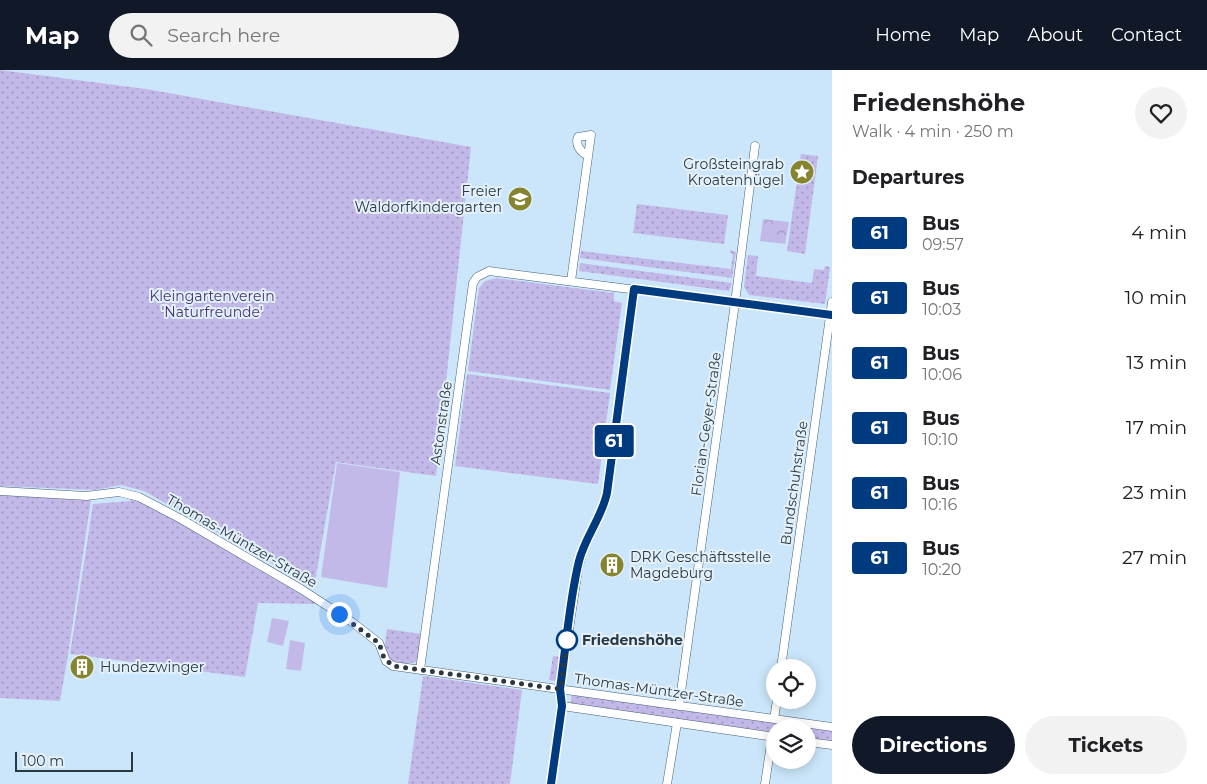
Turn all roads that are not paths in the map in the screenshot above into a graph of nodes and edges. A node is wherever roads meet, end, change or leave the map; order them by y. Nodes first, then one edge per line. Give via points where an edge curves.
1 (755, 146) dead end
2 (587, 155) dead end
3 (571, 281) junction
4 (634, 289) junction
5 (832, 302) edge
6 (735, 303) junction
7 (831, 315) edge
8 (0, 491) edge
9 (782, 659) edge
10 (420, 670) junction
11 (560, 689) junction
12 (562, 706) junction
13 (679, 706) junction
14 (776, 709) edge
15 (774, 719) joint
16 (677, 723) junction
17 (816, 724) edge
18 (832, 726) edge
19 (766, 736) edge
20 (816, 743) edge
21 (832, 745) edge
22 (768, 769) edge
23 (551, 784) edge
24 (667, 784) edge
25 (765, 784) edge

1 - 6 street, Florian-Geyer-Straße
2 - 3 street
3 - 4 street, Astonstraße
3 - 10 street, Astonstraße via 489,270 473,283
4 - 6 street, Astonstraße
4 - 11 street via 607,493 580,559
5 - 7 street, Bundschuhstraße
6 - 7 street, Astonstraße
6 - 13 street, Florian-Geyer-Straße
7 - 9 street, Bundschuhstraße
8 - 10 street, Thomas-Müntzer-Straße via 86,496 119,492 140,497 181,518 352,622 379,643 390,665
10 - 11 street, Thomas-Müntzer-Straße
11 - 12 street
11 - 13 street, Thomas-Müntzer-Straße
12 - 16 street
12 - 23 street
13 - 15 street, Thomas-Müntzer-Straße
14 - 15 street
16 - 19 street
16 - 24 street
17 - 18 street, Thomas-Müntzer-Straße
20 - 21 street
22 - 25 street

